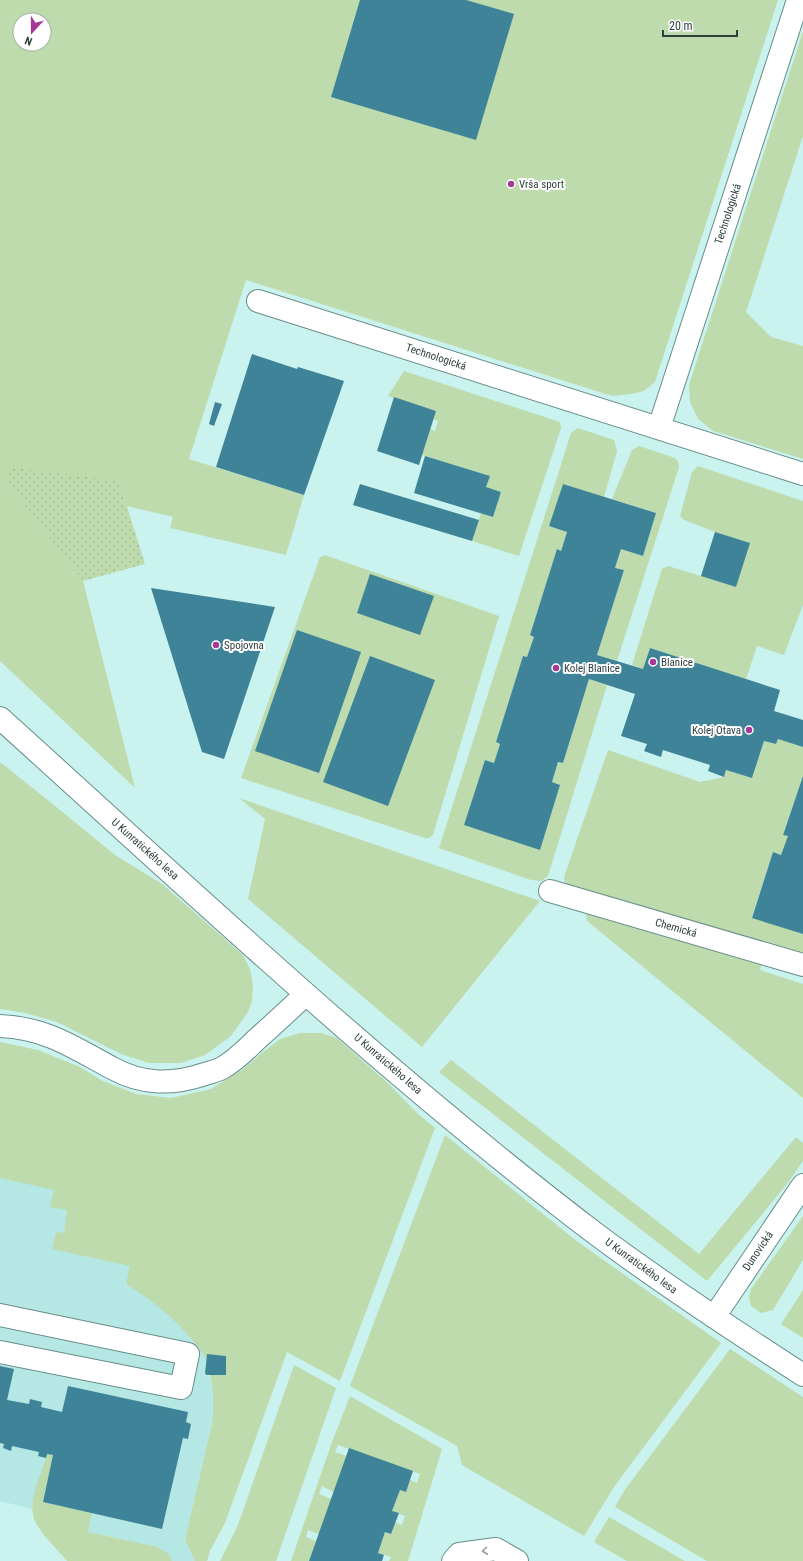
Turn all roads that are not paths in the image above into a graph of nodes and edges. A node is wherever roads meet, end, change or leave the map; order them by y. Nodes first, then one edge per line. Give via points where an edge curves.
1 (798, 0) edge
2 (258, 301) dead end
3 (659, 428) junction
4 (803, 474) edge
5 (0, 718) edge
6 (0, 732) edge
7 (25, 740) junction
8 (550, 891) dead end
9 (803, 965) edge
10 (306, 994) junction
11 (0, 1026) edge
12 (803, 1185) edge
13 (0, 1315) edge
14 (714, 1317) junction
15 (0, 1352) edge
16 (803, 1375) edge
17 (453, 1561) edge
18 (517, 1561) edge

1 - 3 street, Technologická
2 - 3 street, Technologická
3 - 4 street, Technologická
5 - 7 street, U Kunratického lesa
6 - 7 street
7 - 10 street, U Kunratického lesa
8 - 9 street, Chemická
10 - 11 street via 241,1054 222,1068 184,1080 142,1080 113,1069 76,1047 47,1034 13,1026
10 - 14 street, U Kunratického lesa via 452,1120 596,1234
12 - 14 street, Dunovická
13 - 15 street via 188,1354 181,1388
14 - 16 street, U Kunratického lesa
18 -> 17 street via 496,1549 459,1554

